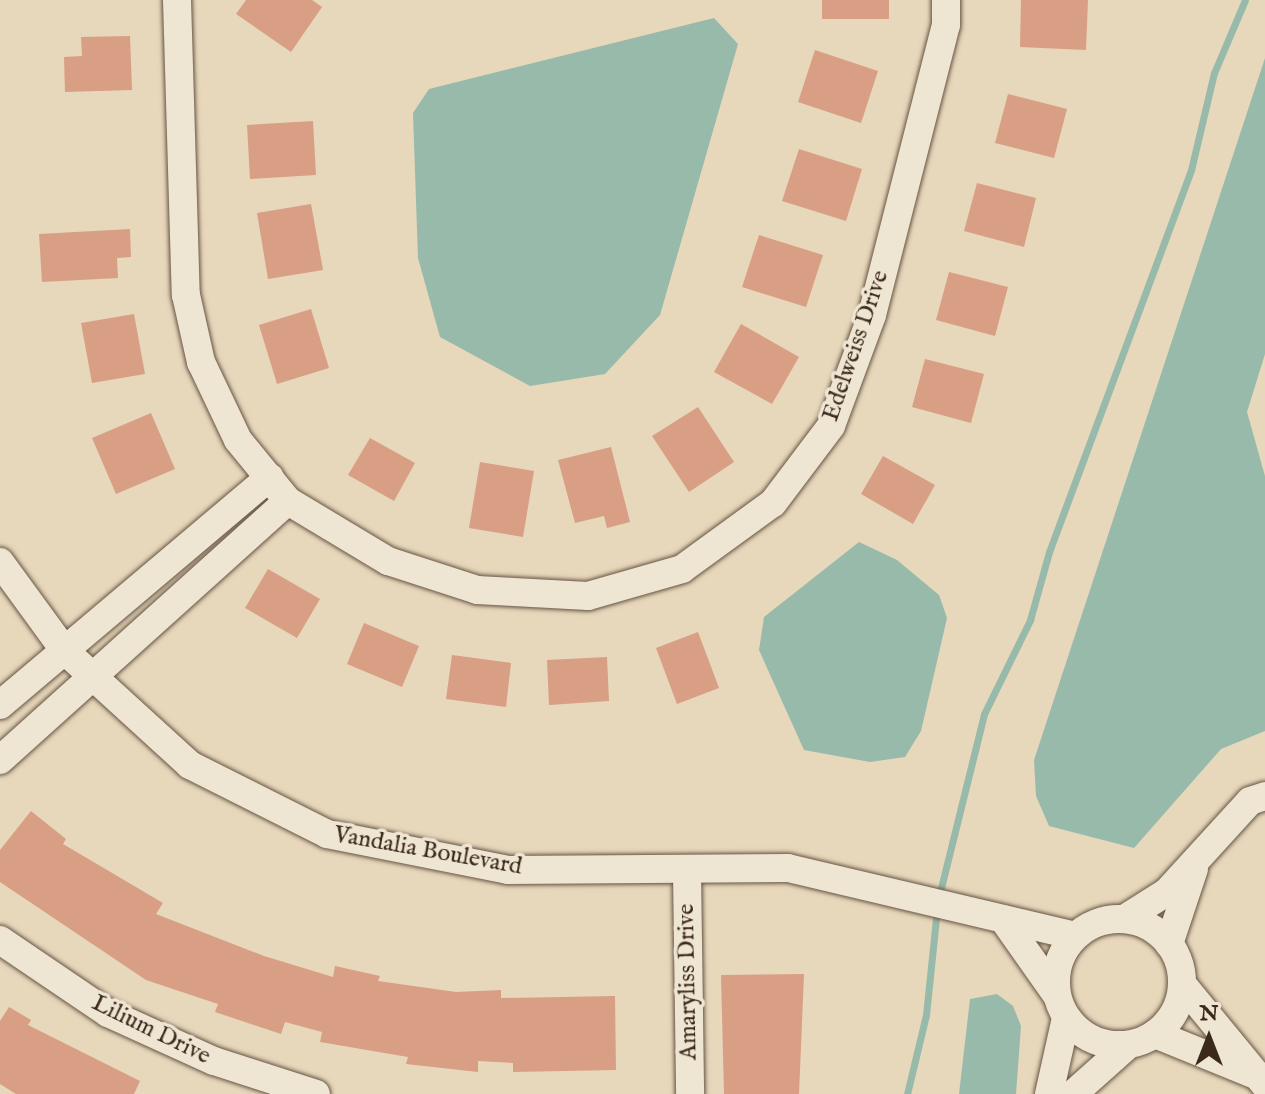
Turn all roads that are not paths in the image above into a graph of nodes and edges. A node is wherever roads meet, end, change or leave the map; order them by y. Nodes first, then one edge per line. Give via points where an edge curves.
1 (177, 0) edge
2 (946, 0) edge
3 (270, 477) junction
4 (288, 501) junction
5 (0, 562) edge
6 (65, 651) junction
7 (94, 681) junction
8 (0, 705) edge
9 (0, 760) edge
10 (1265, 796) edge
11 (1198, 857) junction
12 (687, 871) junction
13 (1003, 919) junction
14 (1124, 919) junction
15 (1075, 936) junction
16 (0, 940) edge
17 (1169, 944) junction
18 (1182, 984) junction
19 (1061, 1006) junction
20 (1155, 1034) junction
21 (1128, 1045) junction
22 (1260, 1080) edge
23 (316, 1094) edge
24 (690, 1094) edge
25 (1049, 1094) edge
26 (1073, 1094) edge

1 - 3 street, Edelweiss Drive via 186,295 201,362 221,413
2 - 4 street, Edelweiss Drive via 946,25 872,315 831,426 773,503 682,569 588,596 477,590 388,561
3 - 4 street, Edelweiss Drive
3 - 6 street
4 - 7 street
5 - 6 street, Vandalia Boulevard
6 - 7 street, Vandalia Boulevard
6 - 8 street
7 - 9 street
7 - 12 street, Vandalia Boulevard via 190,765 327,834 508,870
10 - 11 street via 1250,801
11 - 14 street via 1167,892
11 - 17 street
12 - 13 street, Vandalia Boulevard via 788,868
12 - 24 street, Amaryliss Drive
13 - 15 street, Vandalia Boulevard
13 - 19 street
14 - 15 street via 1090,926
14 - 17 street via 1157,931
15 - 19 street via 1062,953
16 - 23 street, Lilium Drive via 108,1013 214,1061
17 - 18 street
18 - 20 street via 1174,1012
18 - 22 street
19 - 21 street via 1093,1040
19 - 25 street
20 - 21 street
20 - 22 street
21 - 26 street

